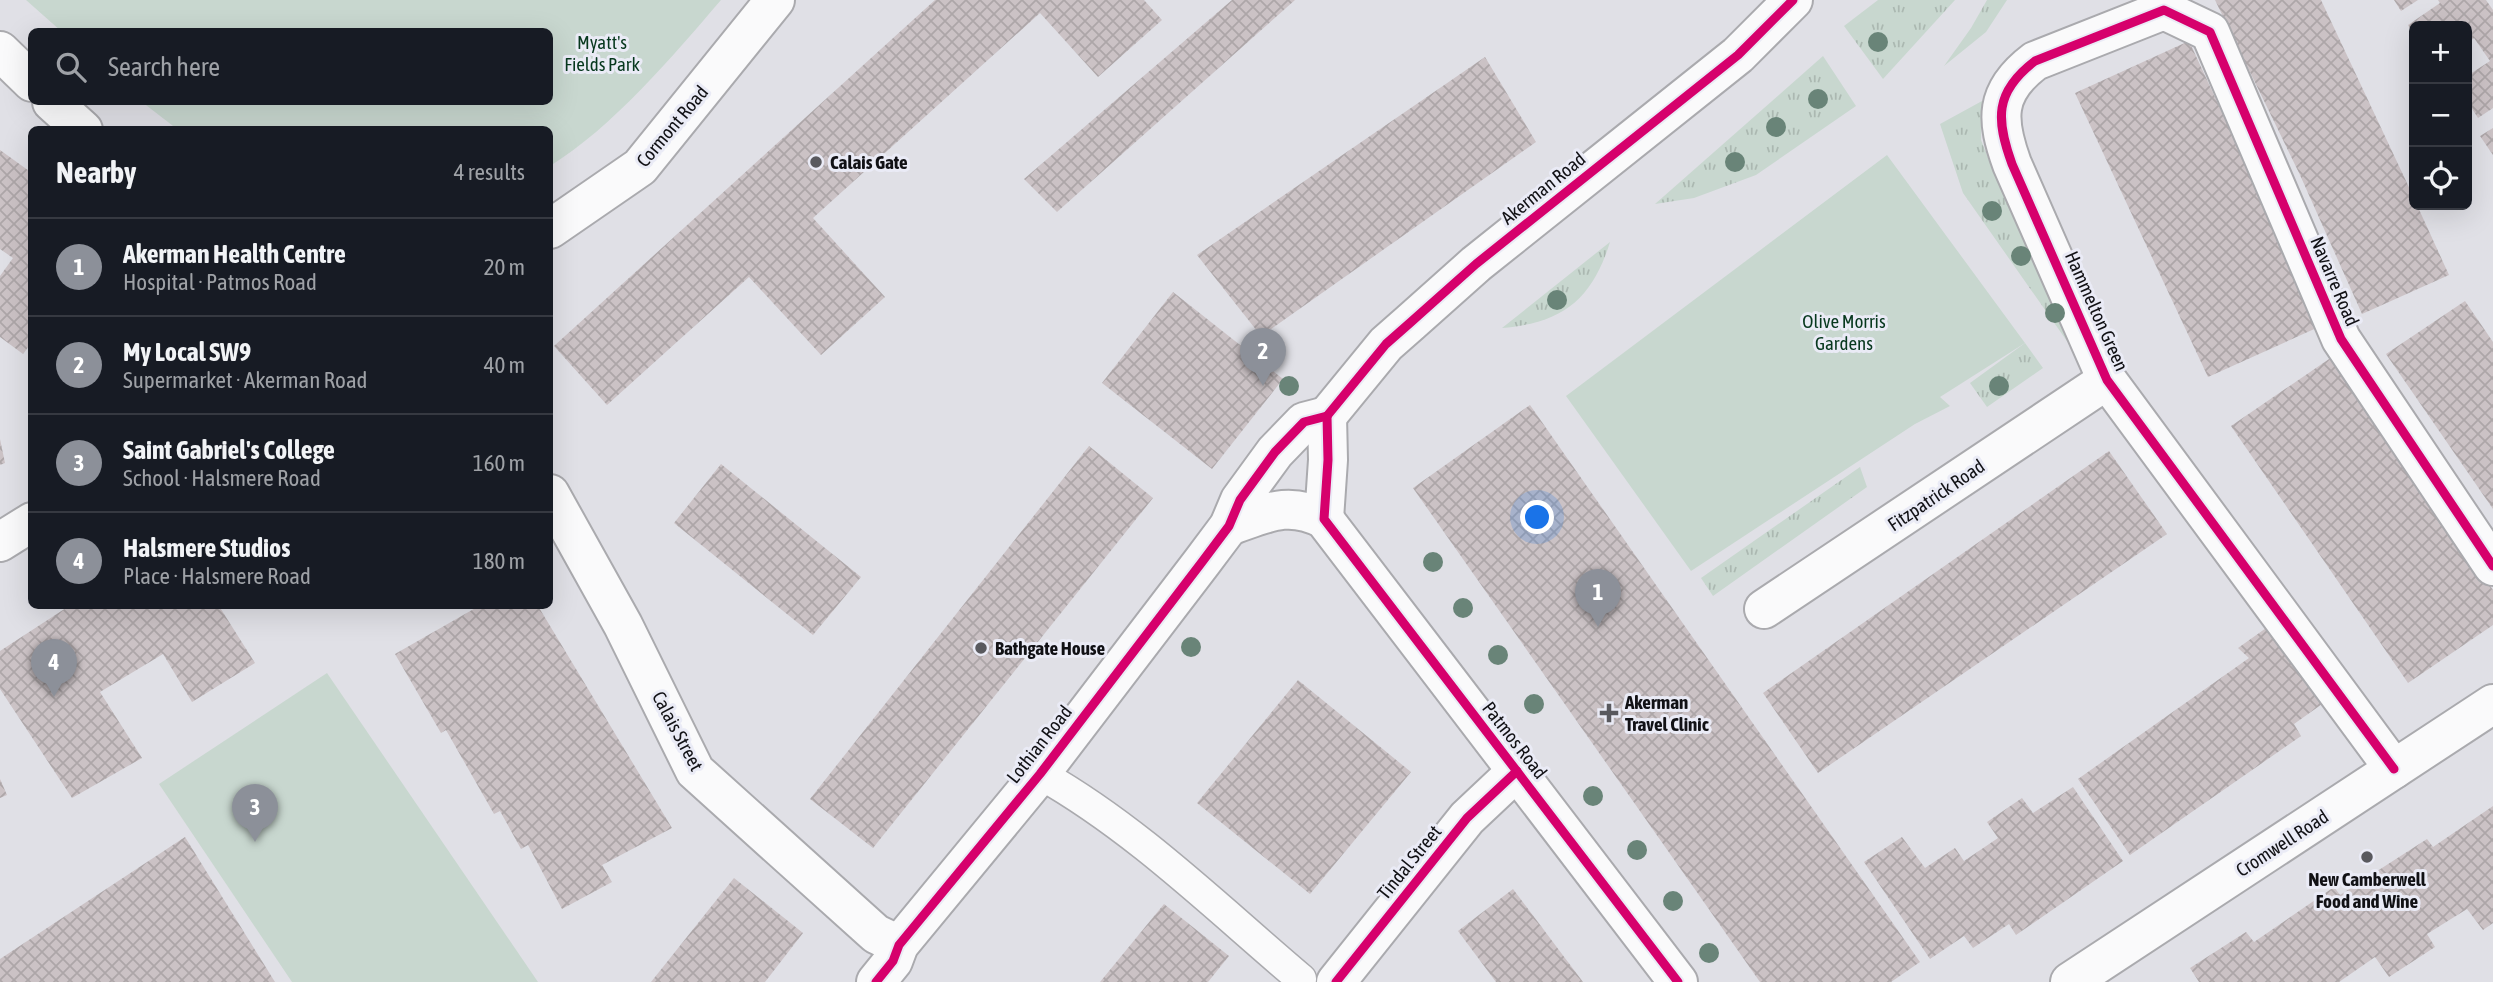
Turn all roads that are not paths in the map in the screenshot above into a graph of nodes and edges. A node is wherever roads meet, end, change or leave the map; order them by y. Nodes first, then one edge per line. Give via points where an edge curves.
1 (775, 0) edge
2 (1793, 0) edge
3 (2164, 10) joint
4 (0, 51) edge
5 (28, 78) edge
6 (55, 105) edge
7 (79, 126) edge
8 (553, 227) edge
9 (2107, 380) junction
10 (1327, 416) junction
11 (553, 499) edge
12 (1324, 519) junction
13 (28, 524) edge
14 (1229, 526) junction
15 (0, 542) edge
16 (2493, 566) edge
17 (1764, 609) dead end
18 (2493, 704) edge
19 (2395, 769) junction
20 (1517, 771) junction
21 (1040, 774) junction
22 (899, 945) junction
23 (1319, 980) edge
24 (876, 982) edge
25 (1678, 982) edge
26 (2070, 982) edge

1 - 8 street, Cormont Road via 640,167
2 - 10 street, Akerman Road via 1738,55 1420,313 1386,344
3 - 9 street, Hammelton Green via 2035,61 2012,84 2000,116 2001,135 2012,164
3 - 16 street, Navarre Road via 2210,32 2341,339
4 - 5 street
6 - 7 street
9 - 17 street, Fitzpatrick Road
9 - 19 street, Hammelton Green
10 - 12 street
10 - 14 street, Lothian Road via 1304,422 1275,452 1240,500
11 - 22 street, Calais Street via 623,625 695,771 876,934
12 - 14 street via 1291,508
12 - 20 street, Patmos Road
13 - 15 street
14 - 21 street, Lothian Road
18 - 19 street, Cromwell Road
19 - 26 street, Cromwell Road
20 - 23 street, Tindal Street via 1467,818
20 - 25 street, Patmos Road
21 - 22 street, Lothian Road
21 - 23 lane via 1084,801
22 - 24 street, Lothian Road

